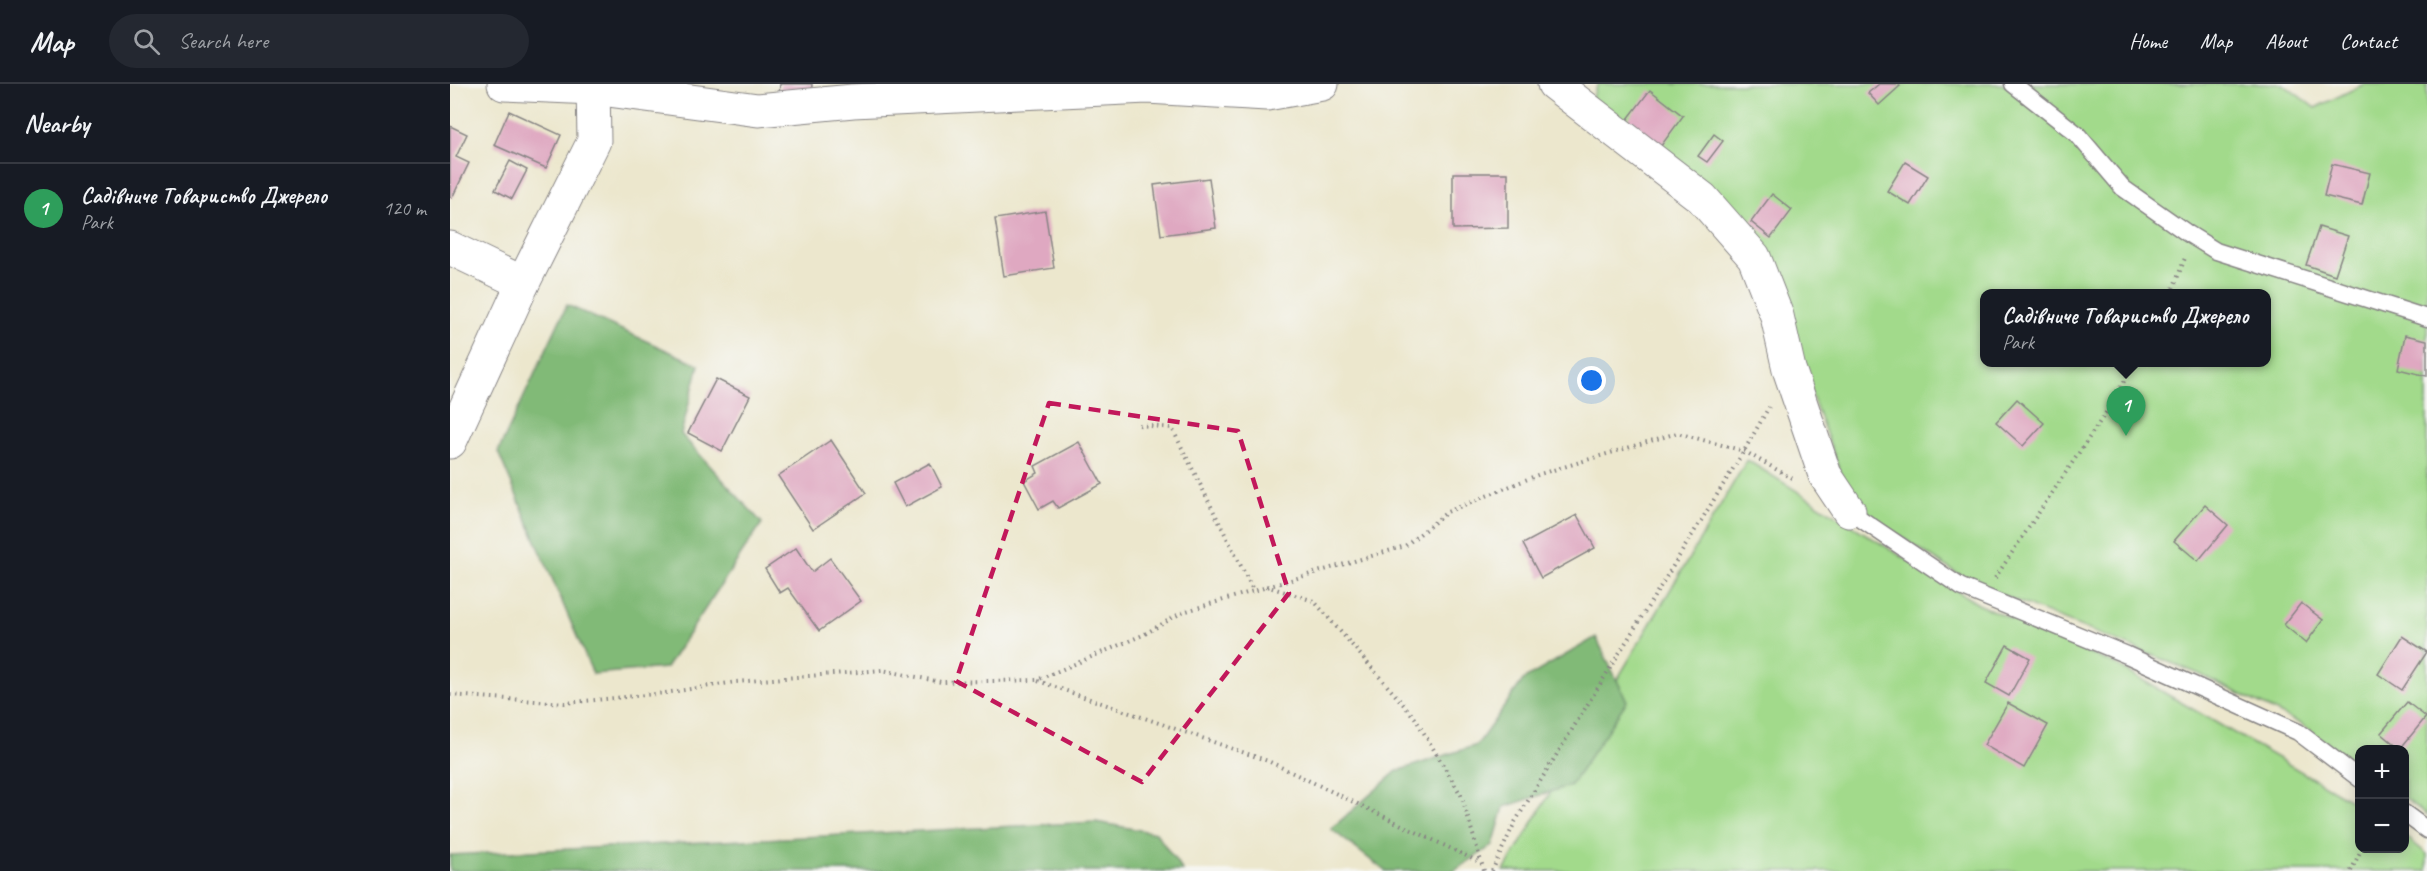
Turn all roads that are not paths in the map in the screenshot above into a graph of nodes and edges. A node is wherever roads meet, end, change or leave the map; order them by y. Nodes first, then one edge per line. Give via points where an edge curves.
1 (504, 84) edge
2 (1322, 84) edge
3 (1554, 84) edge
4 (2013, 84) edge
5 (593, 86) edge
6 (450, 248) edge
7 (523, 283) junction
8 (2427, 318) edge
9 (450, 442) edge
10 (1849, 511) joint
11 (2355, 775) edge
12 (2409, 817) edge
13 (2427, 830) edge

1 - 5 street
2 - 5 street via 1267,94 1147,87 853,101 758,110
3 - 10 street via 1702,198 1754,256 1777,316 1789,369 1825,475
4 - 8 lane via 2078,134 2123,188 2216,251
5 - 7 street via 594,141
6 - 7 street
7 - 9 street
10 - 11 lane via 1961,587 2127,655 2298,732
12 - 13 lane

